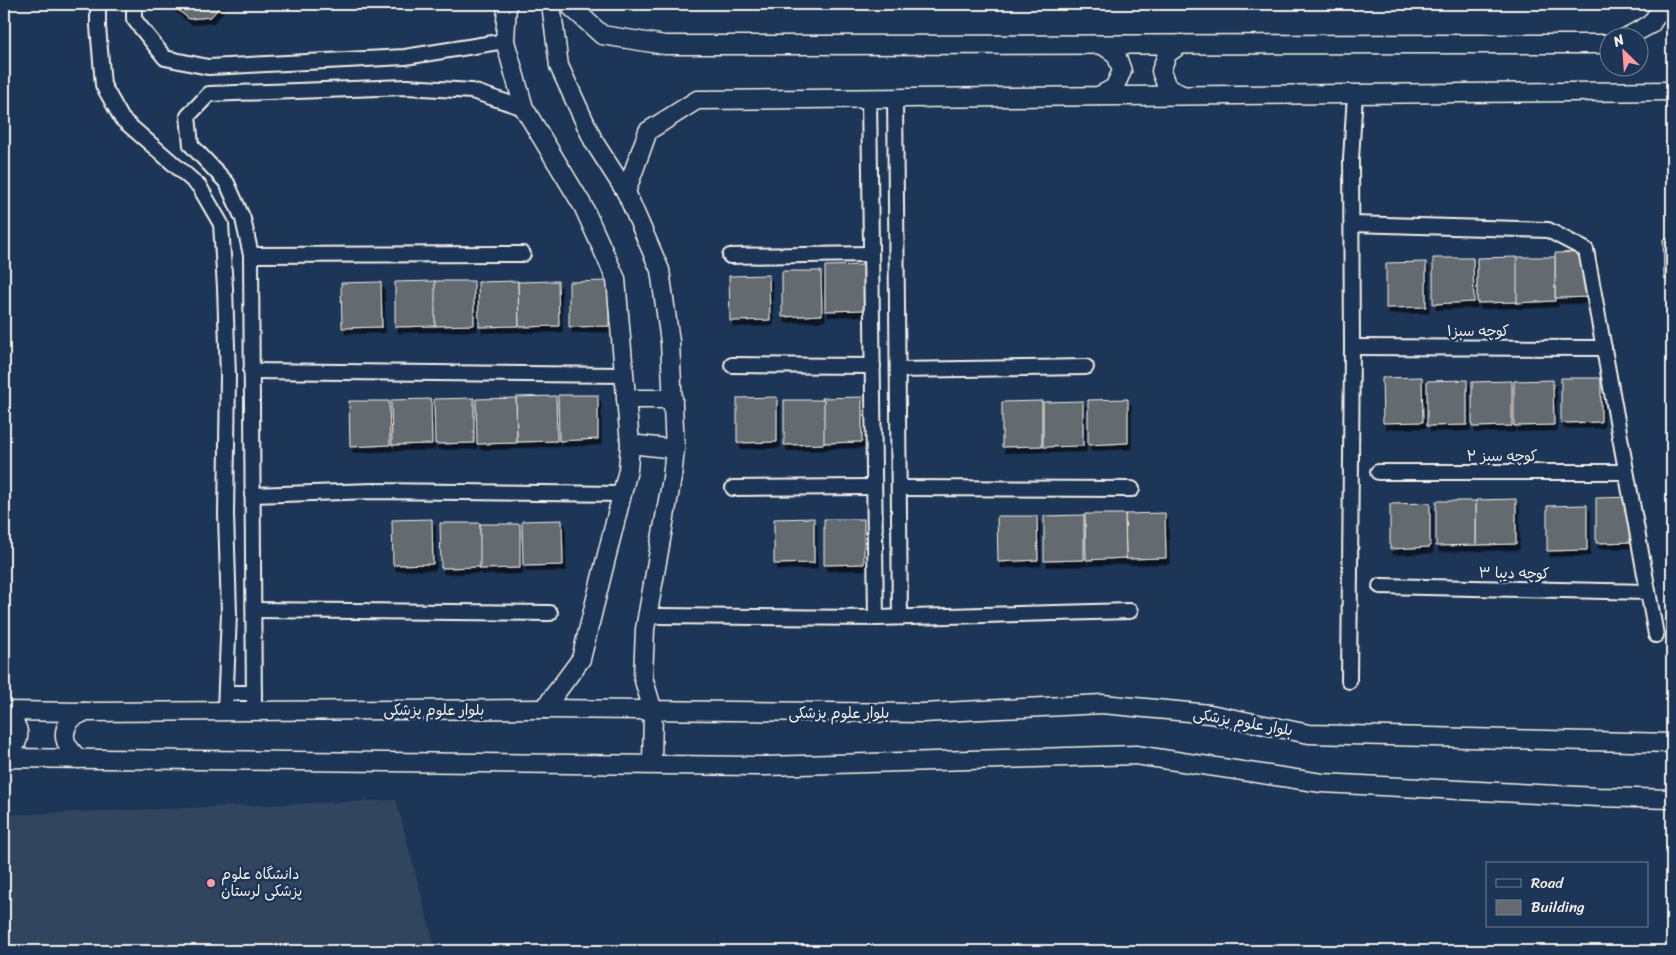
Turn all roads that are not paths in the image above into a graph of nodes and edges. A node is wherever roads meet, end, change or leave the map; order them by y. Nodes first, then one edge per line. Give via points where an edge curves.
1 (98, 4) edge
2 (134, 4) edge
3 (507, 4) edge
4 (551, 4) edge
5 (568, 4) edge
6 (1664, 4) edge
7 (1644, 28) edge
8 (504, 41) junction
9 (1181, 44) junction
10 (1598, 44) edge
11 (1102, 45) junction
12 (1672, 91) edge
13 (1355, 94) junction
14 (1182, 95) junction
15 (1098, 96) junction
16 (869, 98) junction
17 (895, 98) junction
18 (524, 108) junction
19 (626, 192) junction
20 (1352, 224) junction
21 (523, 254) dead end
22 (871, 254) junction
23 (251, 255) junction
24 (730, 256) dead end
25 (1352, 347) junction
26 (1604, 348) junction
27 (732, 365) dead end
28 (873, 366) junction
29 (1086, 367) dead end
30 (898, 370) junction
31 (251, 371) junction
32 (624, 375) junction
33 (626, 399) junction
34 (673, 399) junction
35 (630, 444) junction
36 (676, 449) junction
37 (1378, 472) dead end
38 (1626, 472) junction
39 (874, 487) junction
40 (733, 488) dead end
41 (899, 488) junction
42 (1132, 488) dead end
43 (622, 494) junction
44 (252, 495) junction
45 (1380, 586) dead end
46 (1648, 592) junction
47 (254, 610) junction
48 (1130, 611) dead end
49 (550, 613) dead end
50 (659, 616) dead end
51 (900, 617) junction
52 (876, 618) junction
53 (1656, 635) dead end
54 (1349, 681) dead end
55 (226, 693) junction
56 (254, 701) junction
57 (544, 709) junction
58 (226, 710) junction
59 (4, 711) edge
60 (653, 711) junction
61 (84, 712) junction
62 (1672, 743) edge
63 (4, 757) edge
64 (79, 759) junction
65 (652, 764) junction
66 (1672, 799) edge

1 - 55 street via 103,85 122,119 199,186 221,224 228,376 226,514 229,614
2 - 8 street via 134,19 165,58 208,67 405,57
3 - 8 street
4 - 19 street via 560,66 594,142
5 - 11 street via 602,35 665,45
6 - 7 street via 1651,24
8 - 18 street
9 - 10 street
9 - 11 street
9 - 14 street via 1167,54 1161,71 1167,87
11 - 15 street via 1116,54 1122,72 1114,88
12 - 13 street
13 - 14 street
13 - 20 street via 1351,158
14 - 15 street
15 - 17 street
16 - 17 street
16 - 19 street via 697,100 648,131
16 - 22 street
17 - 30 street
18 - 23 street via 472,91 407,87 209,94 188,116 192,145 227,182 243,220
18 - 32 street via 583,206 616,279
19 - 34 street via 660,270 670,342
20 - 25 street
20 - 26 street via 1548,230 1586,250
21 - 23 street
22 - 24 street
22 - 28 street
23 - 31 street
25 - 26 street, کوچه سبز۱
25 - 54 street
26 - 38 street
27 - 28 street
28 - 39 street
29 - 30 street
30 - 41 street
31 - 32 street
31 - 44 street
32 - 33 street
33 - 34 street
33 - 35 street
34 - 36 street
35 - 36 street
35 - 43 street
36 - 60 street via 645,629 643,677
37 - 38 street, کوچه سبز ۲
38 - 46 street
39 - 40 street
39 - 52 street
41 - 42 street
41 - 51 street
43 - 44 street via 373,491
43 - 57 street via 581,658
44 - 47 street
45 - 46 street, کوچه دیبا ۳
46 - 53 street
47 - 49 street
47 - 56 street
48 - 51 street
50 - 52 street
51 - 52 street
55 - 56 street
55 - 58 street
56 - 57 street, بلوار علوم پزشکی
56 - 58 street, بلوار علوم پزشکی
57 - 60 street, بلوار علوم پزشکی
58 - 61 street, بلوار علوم پزشکی
59 - 61 street, بلوار علوم پزشکی
59 - 63 street via 15,721 19,735 14,749
60 - 62 street, بلوار علوم پزشکی via 923,713 1102,704 1210,714 1309,734
60 - 65 street
61 - 64 street via 71,720 65,734 68,748
63 - 64 street
64 - 65 street
65 - 66 street via 766,766 1136,755 1322,784

